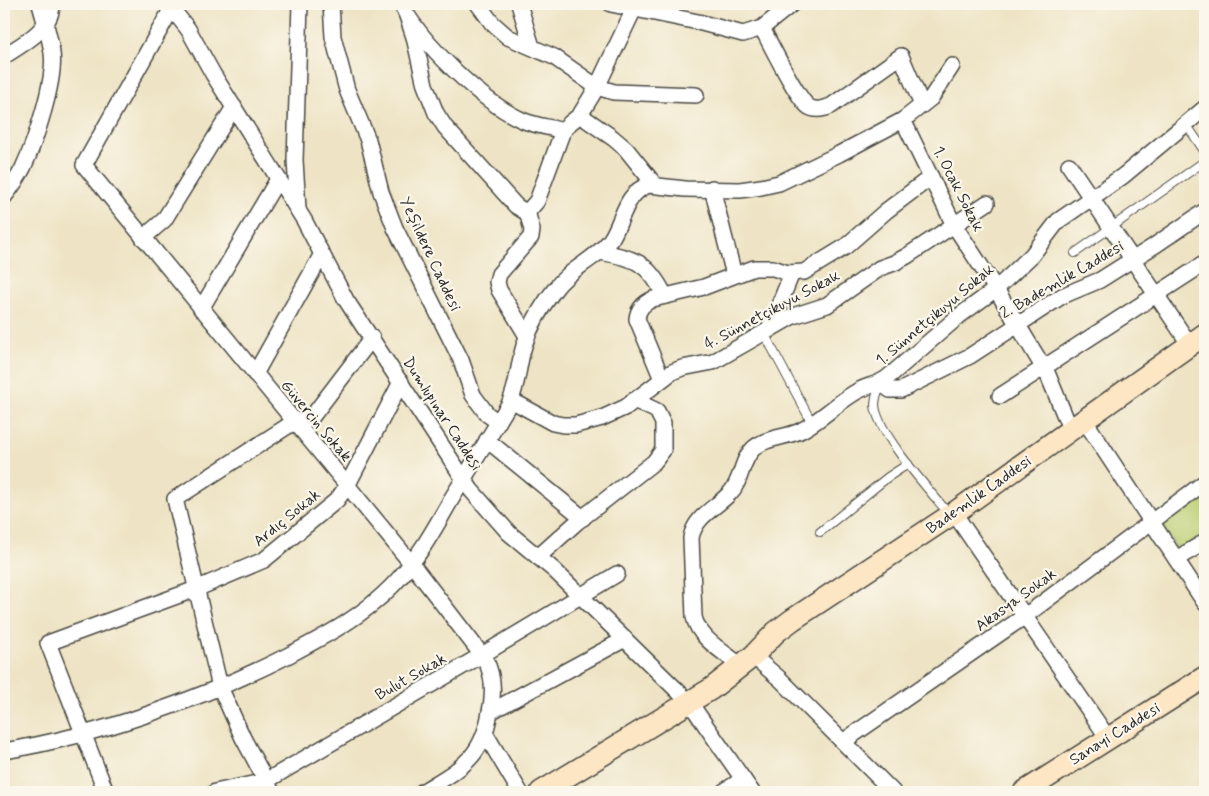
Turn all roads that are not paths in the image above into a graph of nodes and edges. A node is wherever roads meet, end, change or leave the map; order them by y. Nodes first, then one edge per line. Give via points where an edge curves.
1 (40, 4) edge
2 (52, 4) edge
3 (300, 4) edge
4 (331, 4) edge
5 (478, 4) edge
6 (519, 4) edge
7 (611, 4) edge
8 (792, 4) edge
9 (170, 6) edge
10 (404, 9) edge
11 (634, 9) junction
12 (45, 25) junction
13 (762, 28) junction
14 (532, 47) junction
15 (4, 56) edge
16 (952, 66) dead end
17 (597, 87) junction
18 (696, 95) dead end
19 (922, 105) junction
20 (234, 107) junction
21 (1205, 108) edge
22 (580, 115) junction
23 (903, 120) junction
24 (1186, 124) junction
25 (564, 130) junction
26 (1205, 152) edge
27 (1205, 161) edge
28 (1069, 165) dead end
29 (931, 177) junction
30 (278, 179) junction
31 (655, 185) junction
32 (712, 188) junction
33 (4, 197) edge
34 (1091, 198) junction
35 (987, 203) dead end
36 (298, 211) junction
37 (527, 211) junction
38 (1205, 211) edge
39 (954, 225) junction
40 (1111, 228) junction
41 (144, 238) junction
42 (600, 252) junction
43 (1075, 253) dead end
44 (322, 254) junction
45 (1133, 260) junction
46 (1202, 266) dead end
47 (792, 273) junction
48 (734, 275) junction
49 (996, 289) junction
50 (1157, 295) junction
51 (665, 296) junction
52 (201, 309) junction
53 (1018, 324) junction
54 (766, 331) junction
55 (527, 336) junction
56 (372, 338) junction
57 (1198, 339) edge
58 (1044, 368) junction
59 (255, 374) junction
60 (662, 379) junction
61 (401, 382) junction
62 (881, 383) junction
63 (1000, 396) dead end
64 (511, 400) junction
65 (634, 400) junction
66 (294, 422) junction
67 (498, 422) junction
68 (812, 423) junction
69 (1078, 426) junction
70 (487, 440) junction
71 (908, 464) junction
72 (463, 480) junction
73 (1205, 482) edge
74 (347, 486) junction
75 (952, 515) junction
76 (583, 518) junction
77 (1152, 522) junction
78 (820, 532) dead end
79 (1205, 542) edge
80 (538, 557) junction
81 (1176, 559) junction
82 (411, 563) junction
83 (617, 574) dead end
84 (196, 589) junction
85 (581, 596) junction
86 (1205, 603) edge
87 (1025, 616) junction
88 (625, 639) junction
89 (482, 656) junction
90 (747, 661) junction
91 (1205, 677) edge
92 (220, 687) junction
93 (690, 703) junction
94 (490, 712) junction
95 (83, 733) junction
96 (485, 733) junction
97 (1108, 738) junction
98 (844, 741) junction
99 (4, 751) edge
100 (743, 779) junction
101 (269, 787) edge
102 (106, 792) edge
103 (215, 792) edge
104 (422, 792) edge
105 (520, 792) edge
106 (541, 792) edge
107 (723, 792) edge
108 (752, 792) edge
109 (893, 792) edge
110 (1024, 792) edge

1 - 12 street
2 - 12 street
3 - 36 street
4 - 67 street, Yeşildere Caddesi via 339,63 368,140 381,192 462,360 474,395 487,414
5 - 14 street via 500,31
6 - 14 street
7 - 11 street
8 - 13 street
9 - 20 street, Dumlupınar Caddesi via 188,29
9 - 41 street, Güvercin Sokak via 84,165
10 - 25 street via 448,64 486,96 521,120
10 - 37 street via 425,85 440,121 519,208
11 - 13 street via 736,33
11 - 17 street
12 - 15 street
12 - 33 street via 53,63 48,91 23,168
13 - 19 street via 800,97 810,108 825,109 836,103 901,56
14 - 17 street via 554,57
16 - 19 street via 938,89
17 - 18 street via 614,92
17 - 22 street
19 - 23 street
20 - 30 street, Dumlupınar Caddesi
20 - 41 street via 164,220
21 - 24 street, 1. Sünnetçikuyu Sokak
22 - 25 street
22 - 31 street via 620,144
23 - 29 street, 1. Ocak Sokak
23 - 32 street via 779,182 752,189
24 - 26 lane
24 - 34 street, 1. Sünnetçikuyu Sokak via 1124,176
25 - 37 street via 538,198
27 - 40 lane
28 - 34 street
29 - 39 street, 1. Ocak Sokak
29 - 47 street via 837,253 804,272
30 - 36 street, Dumlupınar Caddesi
30 - 52 street
31 - 32 street
31 - 42 street via 633,194 612,237
32 - 48 street
34 - 40 street
34 - 49 street, 1. Sünnetçikuyu Sokak via 1053,226 1032,255
35 - 39 street, 4. Sünnetçikuyu Sokak
36 - 44 street, Dumlupınar Caddesi
37 - 55 street via 532,230 530,237 499,274 497,282
38 - 45 street, 2. Bademlik Caddesi
39 - 49 street, 1. Ocak Sokak
39 - 54 street, 4. Sünnetçikuyu Sokak via 907,256 880,268 832,302 793,316
40 - 43 lane
40 - 45 street
41 - 52 street, Güvercin Sokak
42 - 51 street via 626,257 645,267
42 - 55 street via 562,280
44 - 56 street, Dumlupınar Caddesi via 338,286
44 - 59 street
45 - 50 street
45 - 53 street, 2. Bademlik Caddesi via 1090,286 1062,296
46 - 50 street
47 - 48 street via 763,267
47 - 54 street
48 - 51 street via 704,287
49 - 53 street, 1. Ocak Sokak
49 - 62 street, 1. Sünnetçikuyu Sokak via 959,316
50 - 57 street
50 - 58 street
51 - 60 street via 646,302 637,318
52 - 59 street, Güvercin Sokak
53 - 58 street, 1. Ocak Sokak
53 - 62 street, 2. Bademlik Caddesi via 970,356 910,388 895,391
54 - 60 street, 4. Sünnetçikuyu Sokak via 713,362 682,368
54 - 68 lane
55 - 64 street
56 - 61 street, Dumlupınar Caddesi
56 - 66 street via 311,418
57 - 69 street, Bademlik Caddesi
58 - 63 street
58 - 69 street, 1. Ocak Sokak
59 - 66 street, Güvercin Sokak
60 - 65 street, 4. Sünnetçikuyu Sokak
61 - 72 street, Dumlupınar Caddesi
61 - 74 street, Ardıç Sokak
62 - 68 street, 1. Sünnetçikuyu Sokak via 858,391
62 - 71 lane via 876,398 878,416
64 - 65 street, 4. Sünnetçikuyu Sokak via 541,418 563,426 602,418
64 - 67 street
65 - 76 street via 652,408 660,416 663,450 654,462
66 - 74 street, Güvercin Sokak
66 - 84 street via 175,499
67 - 70 street
68 - 90 street, 1. Sünnetçikuyu Sokak via 794,434 755,447 747,456 731,492 701,518 692,533 697,627 702,635
69 - 75 street, Bademlik Caddesi
69 - 77 street, 1. Ocak Sokak
70 - 72 street
70 - 76 street
71 - 75 lane
71 - 78 lane
72 - 80 street, Dumlupınar Caddesi via 509,533
72 - 82 street
73 - 77 street, Akasya Sokak
74 - 82 street, Güvercin Sokak
74 - 84 street, Ardıç Sokak via 337,500 264,560
75 - 87 street
75 - 90 street, Bademlik Caddesi via 800,614
76 - 80 street
77 - 81 street, 1. Ocak Sokak
77 - 87 street, Akasya Sokak
79 - 81 street
80 - 85 street, Dumlupınar Caddesi
81 - 86 street, 1. Ocak Sokak
82 - 89 street, Güvercin Sokak
82 - 92 street via 380,598 346,624 262,669
83 - 85 street, Bulut Sokak
84 - 92 street
84 - 95 street, Ardıç Sokak via 48,643
85 - 88 street, Dumlupınar Caddesi
85 - 89 street, Bulut Sokak
87 - 97 street
87 - 98 street, Akasya Sokak
88 - 93 street, Dumlupınar Caddesi
88 - 94 street
89 - 94 street, Güvercin Sokak via 492,678
89 - 101 street, Bulut Sokak
90 - 93 street, Bademlik Caddesi
90 - 98 street, 1. Sünnetçikuyu Sokak via 780,680
91 - 97 street, Sanayi Caddesi
92 - 95 street
92 - 101 street
93 - 100 street, Dumlupınar Caddesi
93 - 106 street, Bademlik Caddesi
94 - 96 street, Güvercin Sokak
95 - 99 street
95 - 102 street
96 - 104 street, Güvercin Sokak via 466,763
96 - 105 street
97 - 110 street, Sanayi Caddesi
98 - 109 street, 1. Sünnetçikuyu Sokak
100 - 107 street
100 - 108 street, Dumlupınar Caddesi
101 - 103 street, Bulut Sokak

